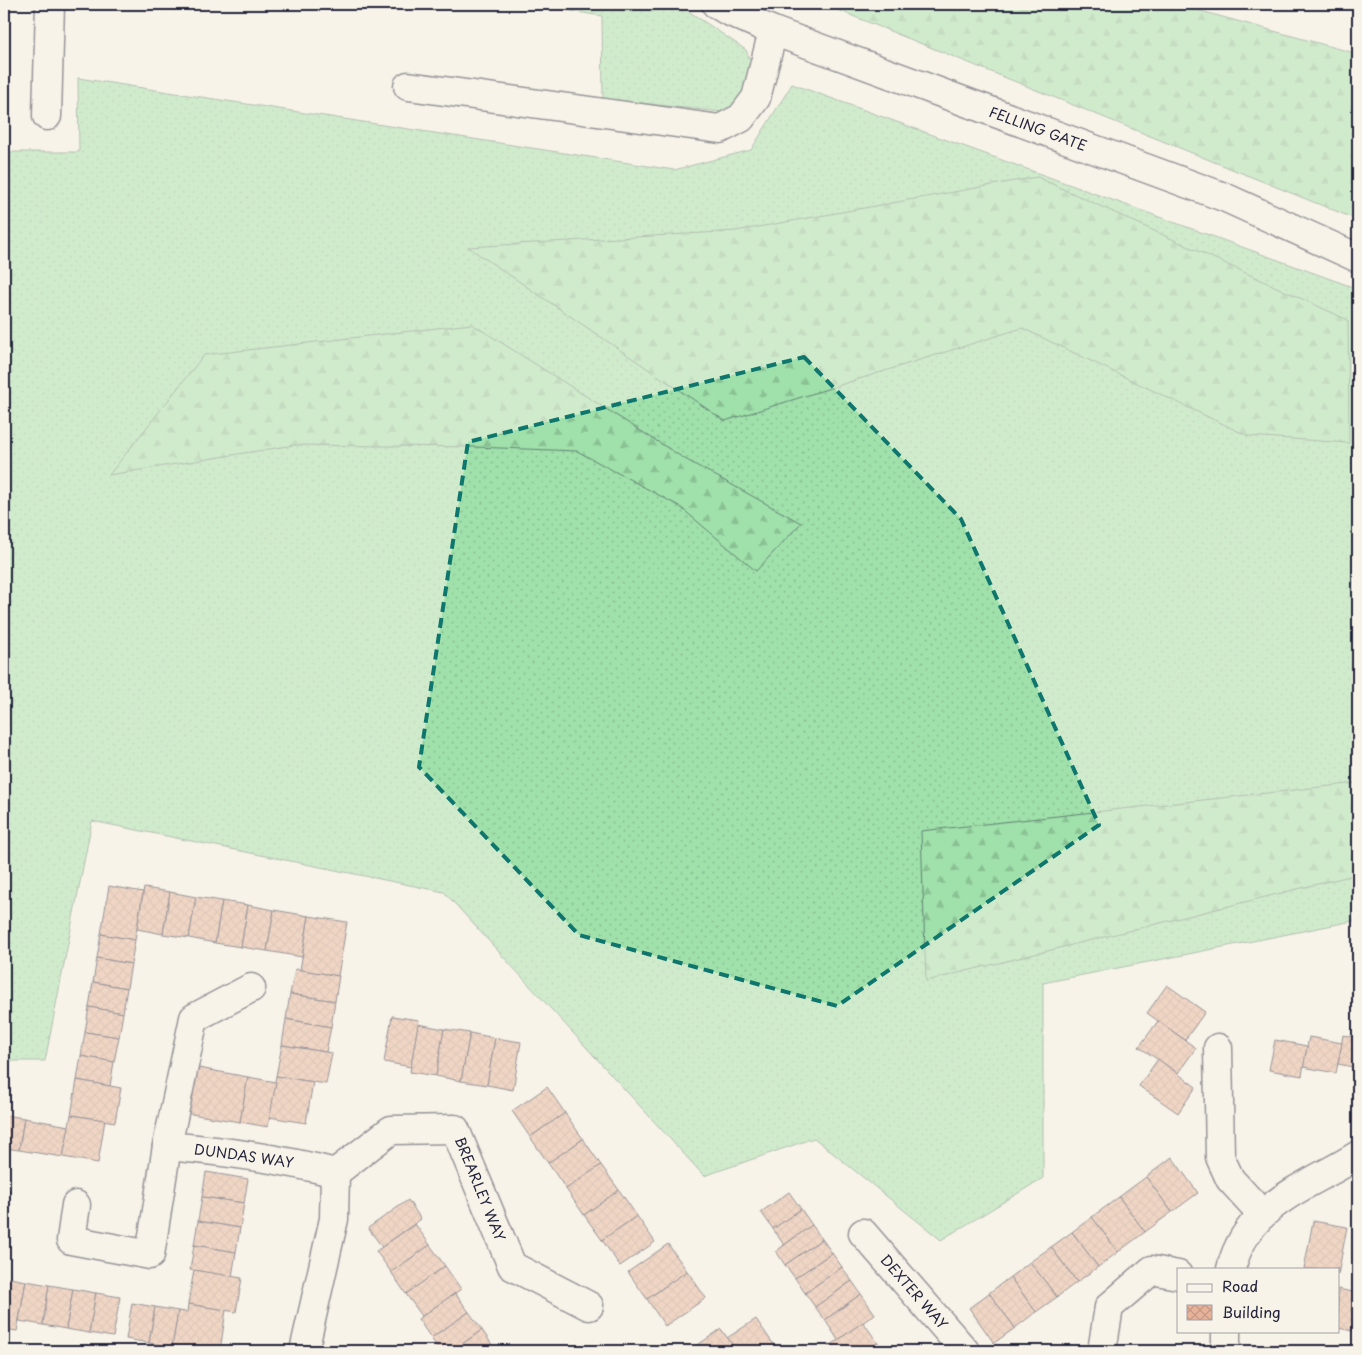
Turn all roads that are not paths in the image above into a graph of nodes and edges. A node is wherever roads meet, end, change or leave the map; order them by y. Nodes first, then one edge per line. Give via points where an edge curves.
1 (50, 4) edge
2 (723, 6) edge
3 (773, 32) junction
4 (408, 86) dead end
5 (48, 116) dead end
6 (1358, 258) edge
7 (251, 988) dead end
8 (1218, 1048) dead end
9 (167, 1146) junction
10 (1358, 1154) edge
11 (335, 1173) junction
12 (76, 1205) dead end
13 (1262, 1214) junction
14 (863, 1233) dead end
15 (1231, 1268) edge
16 (1177, 1275) edge
17 (589, 1306) dead end
18 (1226, 1332) edge
19 (304, 1351) edge
20 (966, 1351) edge
21 (1102, 1351) edge
22 (1226, 1351) edge

1 - 5 street
2 - 3 street, FELLING GATE
3 - 4 street via 756,98 741,118 720,129
3 - 6 street, FELLING GATE via 1224,197
7 - 9 street via 194,1018
8 - 13 street via 1220,1157 1230,1179
9 - 11 street, DUNDAS WAY via 301,1164
9 - 12 street via 150,1255 71,1240
10 - 13 street via 1283,1197
11 - 17 street, BREARLEY WAY via 390,1130 456,1129 512,1266
11 - 19 street via 334,1219
13 - 15 street via 1246,1233
14 - 20 street, DEXTER WAY
16 - 21 street via 1152,1270 1109,1307
18 - 22 street

